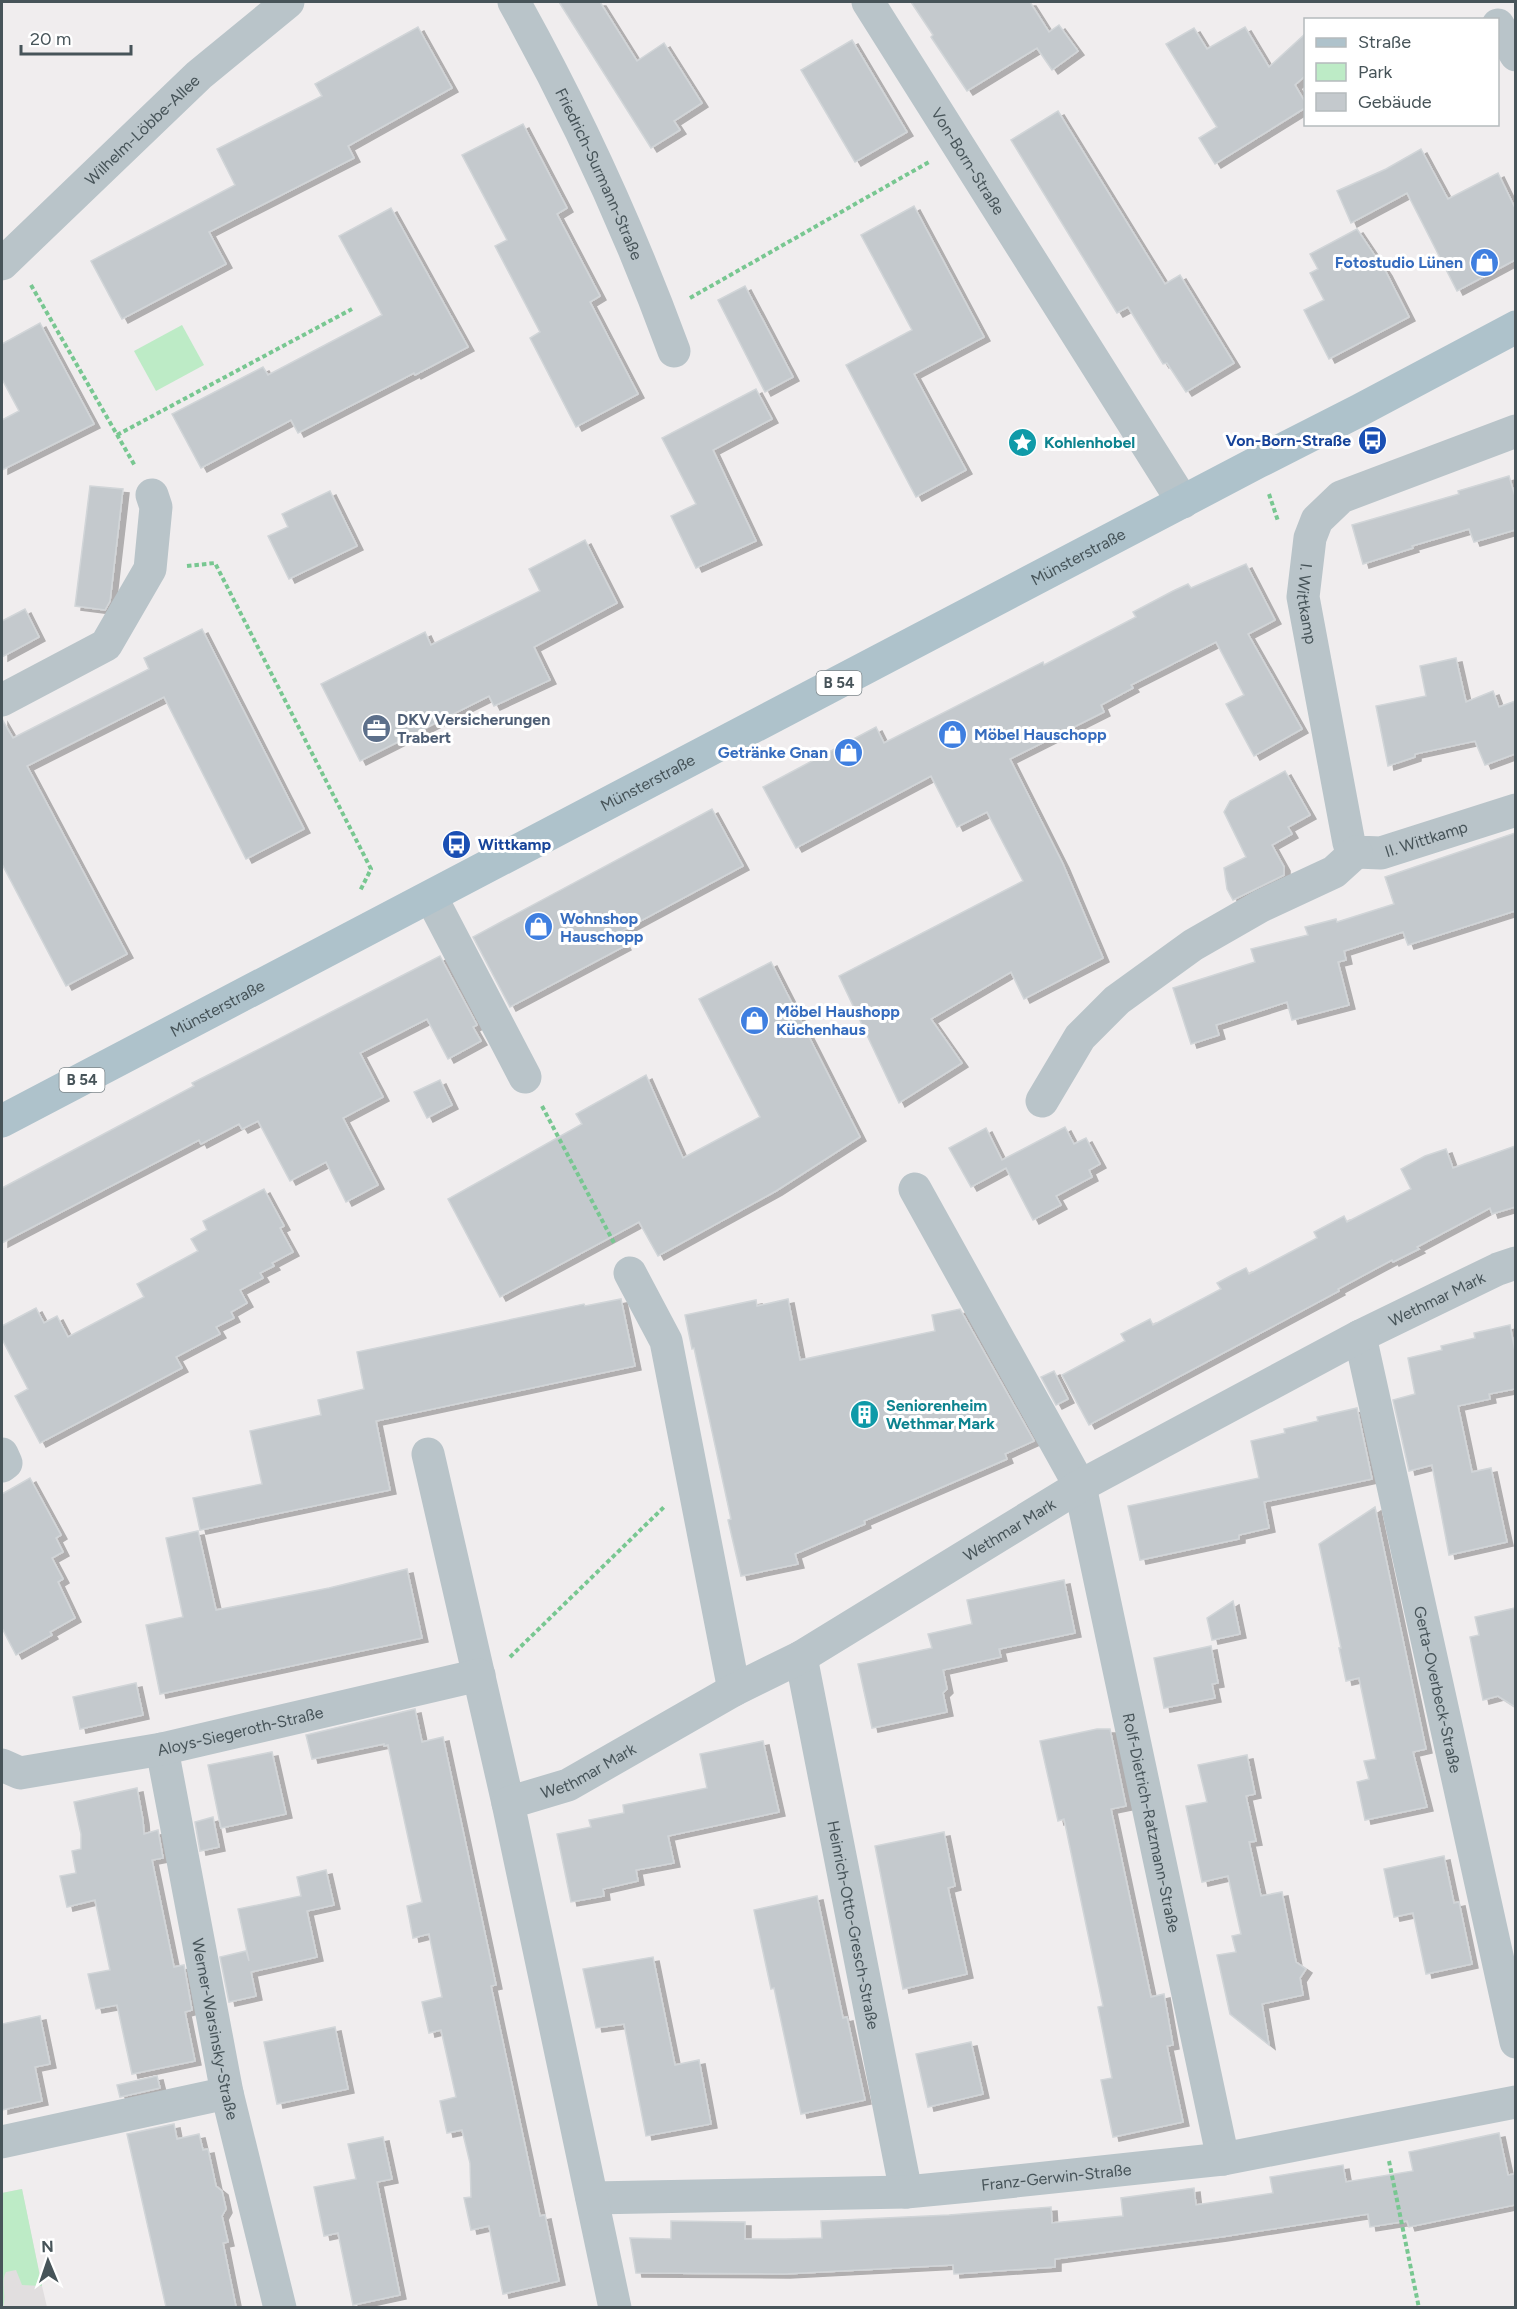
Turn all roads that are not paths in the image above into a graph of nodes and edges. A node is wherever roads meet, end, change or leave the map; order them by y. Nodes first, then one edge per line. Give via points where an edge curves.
1 (288, 2) edge
2 (514, 2) edge
3 (867, 2) edge
4 (1483, 2) edge
5 (1493, 18) edge
6 (1499, 28) edge
7 (1515, 55) edge
8 (7, 259) edge
9 (1515, 327) edge
10 (674, 351) dead end
11 (1515, 431) edge
12 (152, 495) road end
13 (1183, 502) junction
14 (2, 700) edge
15 (1515, 810) edge
16 (1351, 842) junction
17 (431, 897) junction
18 (525, 1077) road end
19 (1042, 1101) dead end
20 (2, 1121) edge
21 (915, 1189) dead end
22 (1515, 1263) edge
23 (630, 1272) road end
24 (1360, 1336) junction
25 (2, 1454) edge
26 (428, 1454) dead end
27 (2, 1466) edge
28 (1080, 1486) junction
29 (801, 1657) junction
30 (479, 1675) junction
31 (734, 1690) junction
32 (162, 1749) junction
33 (2, 1765) edge
34 (508, 1803) junction
35 (1515, 2042) edge
36 (227, 2093) junction
37 (1515, 2102) edge
38 (2, 2142) edge
39 (1223, 2159) junction
40 (906, 2192) junction
41 (592, 2198) junction
42 (280, 2307) edge
43 (615, 2307) edge

1 - 8 street, Wilhelm-Löbbe-Allee via 199,75
2 - 10 street, Friedrich-Surmann-Straße via 608,189
3 - 13 street, Von-Born-Straße
4 - 5 street
6 - 7 street
9 - 13 main road, Münsterstraße / B 54
11 - 16 street, I. Wittkamp via 1341,497 1317,520 1310,538 1303,597
12 - 14 street via 156,507 150,568 106,645
13 - 17 main road, Münsterstraße / B 54
15 - 16 street, II. Wittkamp via 1382,853
16 - 19 street via 1334,872 1261,906 1193,945 1117,1000 1080,1037
17 - 18 street
17 - 20 main road, Münsterstraße / B 54
21 - 28 street, Rolf-Dietrich-Ratzmann-Straße
22 - 24 street, Wethmar Mark
23 - 31 street via 666,1341
24 - 28 street, Wethmar Mark
24 - 35 street, Gerta-Overbeck-Straße
25 - 27 street via 6,1463
26 - 30 street
28 - 29 street, Wethmar Mark
28 - 39 street, Rolf-Dietrich-Ratzmann-Straße
29 - 31 street, Wethmar Mark
29 - 40 street, Heinrich-Otto-Gresch-Straße
30 - 32 street, Aloys-Siegeroth-Straße
30 - 34 street
31 - 34 street, Wethmar Mark via 568,1785
32 - 33 street, Aloys-Siegeroth-Straße via 20,1773
32 - 36 street, Werner-Warsinsky-Straße
34 - 41 street
36 - 38 street
36 - 42 street, Werner-Warsinsky-Straße
37 - 39 street, Franz-Gerwin-Straße
39 - 40 street, Franz-Gerwin-Straße
40 - 41 street, Franz-Gerwin-Straße
41 - 43 street

